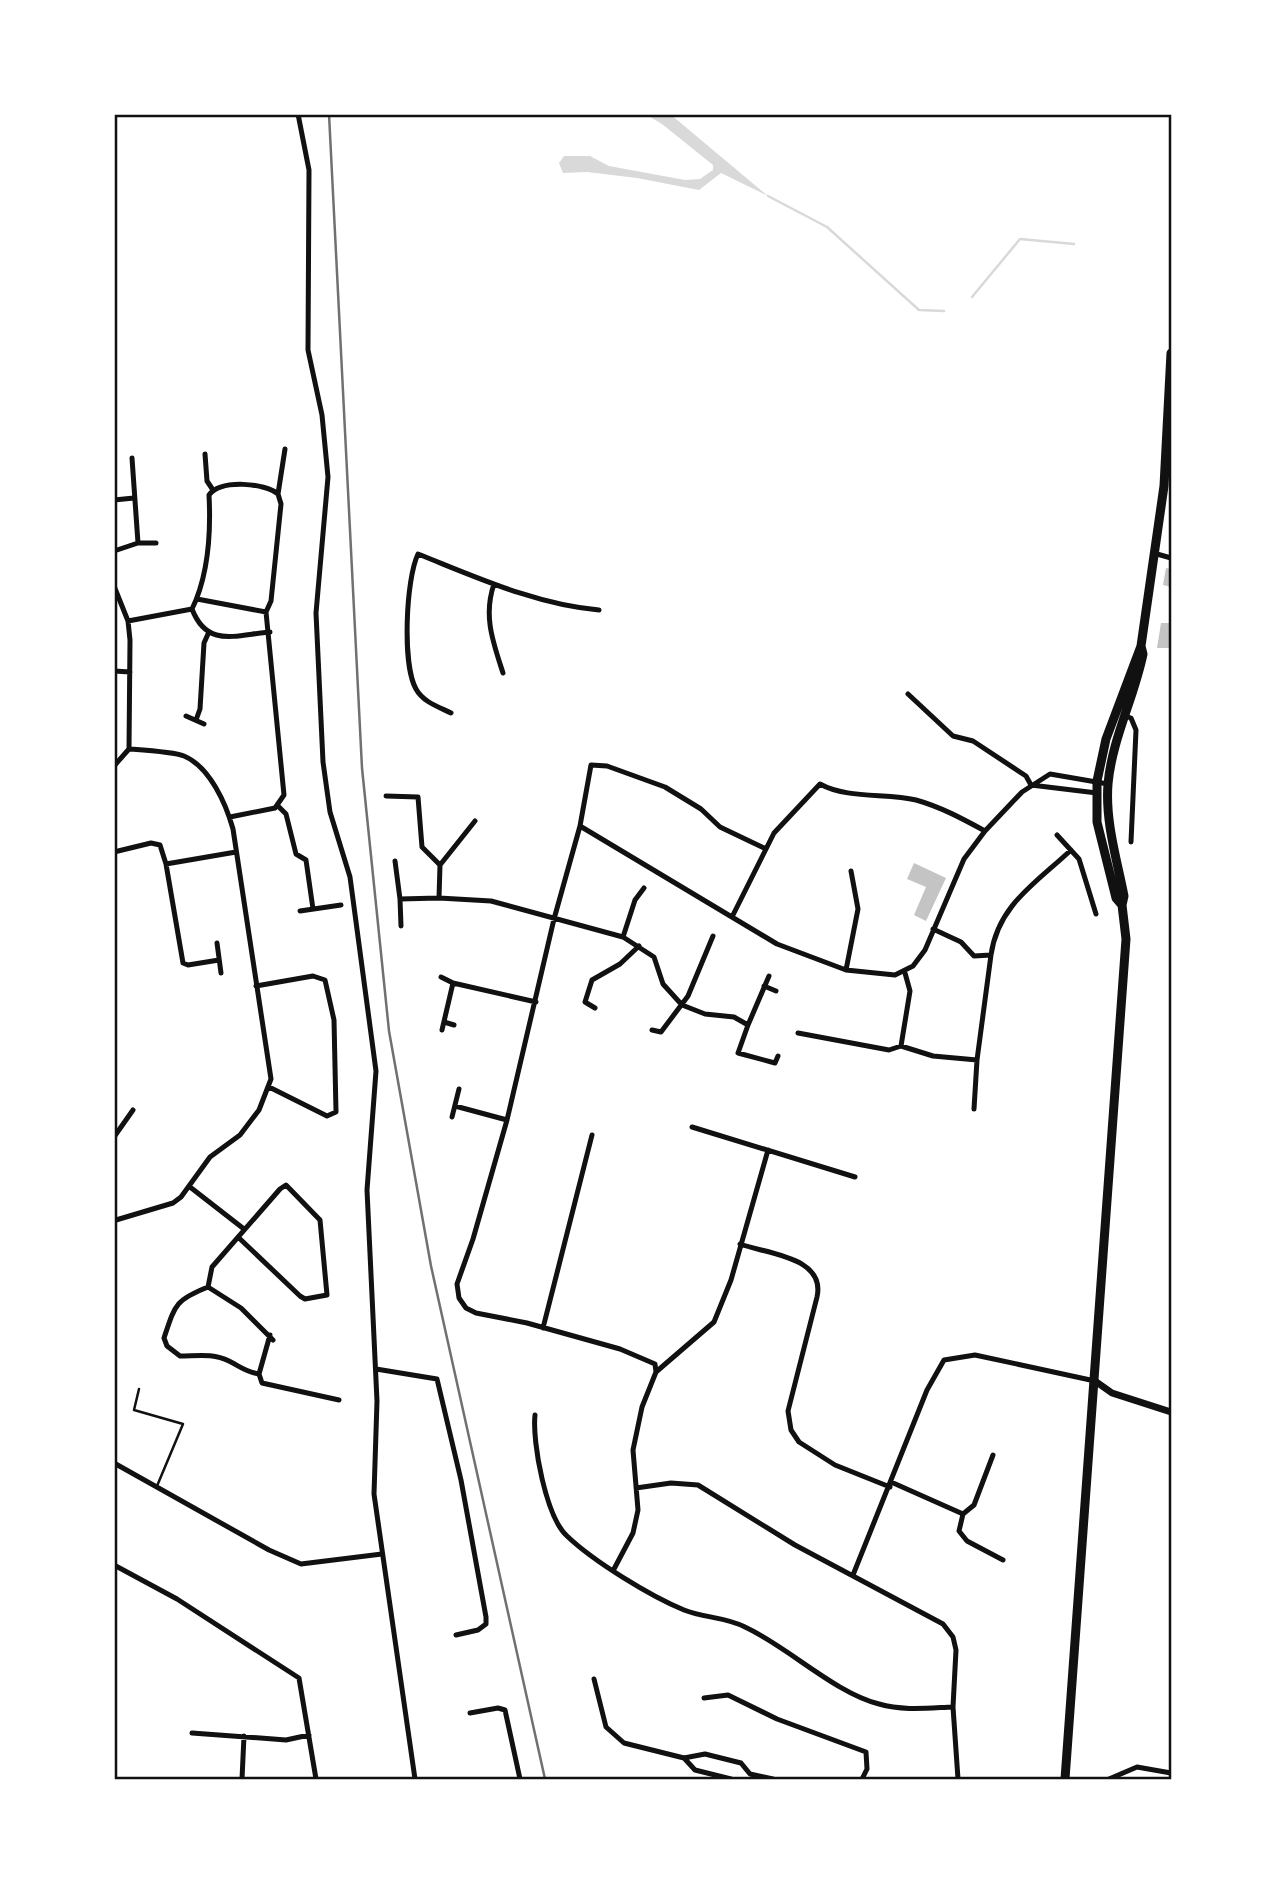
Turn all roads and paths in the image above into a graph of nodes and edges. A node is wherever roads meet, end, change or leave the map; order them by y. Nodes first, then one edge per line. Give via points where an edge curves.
1 (298, 114) edge
2 (1171, 353) edge
3 (285, 449) dead end
4 (205, 454) dead end
5 (132, 458) dead end
6 (213, 490) junction
7 (278, 494) junction
8 (134, 498) junction
9 (114, 500) edge
10 (138, 543) junction
11 (156, 543) dead end
12 (114, 551) edge
13 (1157, 554) junction
14 (1171, 558) edge
15 (494, 584) junction
16 (114, 586) edge
17 (197, 598) junction
18 (192, 609) junction
19 (600, 610) dead end
20 (266, 612) junction
21 (128, 621) junction
22 (270, 632) junction
23 (208, 634) junction
24 (114, 671) edge
25 (130, 671) junction
26 (503, 673) dead end
27 (908, 694) dead end
28 (451, 713) dead end
29 (186, 716) dead end
30 (1119, 717) junction
31 (196, 720) junction
32 (204, 724) dead end
33 (129, 749) junction
34 (114, 766) edge
35 (1097, 781) junction
36 (1108, 784) junction
37 (1031, 785) junction
38 (1096, 793) junction
39 (1108, 794) junction
40 (386, 796) dead end
41 (278, 806) junction
42 (230, 817) junction
43 (475, 821) dead end
44 (580, 826) junction
45 (985, 831) junction
46 (1057, 835) dead end
47 (1131, 842) dead end
48 (765, 849) junction
49 (1071, 850) junction
50 (114, 852) edge
51 (236, 852) junction
52 (395, 861) dead end
53 (166, 864) junction
54 (440, 865) junction
55 (851, 871) dead end
56 (644, 888) dead end
57 (439, 898) junction
58 (400, 899) junction
59 (341, 905) dead end
60 (1122, 905) junction
61 (313, 909) junction
62 (300, 911) dead end
63 (1096, 914) dead end
64 (732, 917) junction
65 (554, 919) junction
66 (401, 926) dead end
67 (933, 929) junction
68 (713, 936) dead end
69 (623, 937) junction
70 (217, 943) dead end
71 (639, 946) junction
72 (991, 955) junction
73 (219, 960) junction
74 (846, 970) junction
75 (905, 972) junction
76 (221, 973) dead end
77 (769, 976) dead end
78 (441, 977) dead end
79 (453, 983) junction
80 (256, 986) junction
81 (764, 986) junction
82 (776, 991) dead end
83 (536, 1002) junction
84 (682, 1005) junction
85 (596, 1008) dead end
86 (444, 1022) junction
87 (454, 1025) dead end
88 (748, 1026) junction
89 (442, 1030) dead end
90 (652, 1030) dead end
91 (798, 1034) dead end
92 (901, 1046) junction
93 (778, 1056) dead end
94 (978, 1060) junction
95 (269, 1087) junction
96 (459, 1089) dead end
97 (455, 1106) junction
98 (974, 1109) dead end
99 (133, 1111) dead end
100 (452, 1116) dead end
101 (507, 1120) junction
102 (692, 1127) dead end
103 (592, 1135) dead end
104 (114, 1137) edge
105 (768, 1150) junction
106 (855, 1177) dead end
107 (190, 1187) junction
108 (115, 1221) edge
109 (244, 1228) junction
110 (239, 1237) junction
111 (740, 1244) junction
112 (208, 1286) junction
113 (543, 1328) junction
114 (376, 1369) junction
115 (656, 1372) junction
116 (259, 1374) junction
117 (1095, 1381) junction
118 (139, 1389) dead end
119 (339, 1400) dead end
120 (1171, 1412) edge
121 (535, 1415) dead end
122 (993, 1455) dead end
123 (116, 1464) edge
124 (114, 1472) edge
125 (890, 1484) junction
126 (156, 1487) junction
127 (636, 1488) junction
128 (963, 1514) junction
129 (382, 1553) junction
130 (1003, 1560) dead end
131 (114, 1565) edge
132 (614, 1569) junction
133 (853, 1575) junction
134 (456, 1635) dead end
135 (594, 1679) dead end
136 (705, 1698) dead end
137 (953, 1707) junction
138 (470, 1713) dead end
139 (192, 1733) dead end
140 (309, 1734) junction
141 (244, 1736) junction
142 (684, 1758) junction
143 (1171, 1773) edge
144 (750, 1774) junction
145 (242, 1779) edge
146 (317, 1779) edge
147 (413, 1779) edge
148 (520, 1779) edge
149 (731, 1779) edge
150 (741, 1779) edge
151 (773, 1779) edge
152 (862, 1779) edge
153 (958, 1779) edge
154 (1066, 1779) edge
155 (1109, 1779) edge

1 - 114 street via 309,170 308,350 322,415 328,477 316,612 323,762 330,812 349,877 376,1071 367,1190
2 - 13 main road
3 - 7 street
4 - 6 street via 207,481
5 - 8 street
6 - 7 street via 229,485 271,488
6 - 17 street via 209,495 209,544
7 - 20 street via 281,504
8 - 9 street
8 - 10 street
10 - 11 street
10 - 12 street
13 - 14 street
13 - 30 main road via 1141,646
15 - 19 street
15 - 26 street via 489,632
15 - 28 street via 418,554 408,583 412,680 422,696
16 - 21 street
17 - 18 street
17 - 20 street
18 - 21 street
18 - 23 street
20 - 22 street
21 - 25 street
22 - 23 street
22 - 41 street via 284,795
23 - 31 street
24 - 25 street
25 - 33 street
27 - 37 street via 953,736 973,741 1026,776
29 - 31 street
30 - 35 main road
30 - 36 main road
30 - 47 street via 1131,718 1136,730
31 - 32 street
33 - 34 street
33 - 42 street via 191,759
35 - 36 street
35 - 37 street via 1050,774
35 - 38 main road
36 - 39 main road
37 - 38 street
37 - 45 street
38 - 39 street
38 - 60 main road via 1100,838 1116,898
39 - 60 main road
40 - 54 street via 418,797 422,847
41 - 42 street
41 - 61 street via 286,814 296,854 306,860
42 - 51 street
43 - 54 street
44 - 48 street via 591,765 607,766 665,787 720,827
44 - 64 street
44 - 65 street
45 - 48 street via 915,800 820,784
45 - 67 street via 964,859
46 - 49 street
48 - 64 street
49 - 63 street via 1083,870
49 - 72 street via 1006,911 995,931
50 - 53 street via 155,842
51 - 53 street
51 - 80 street
52 - 58 street
53 - 73 street via 183,963
54 - 57 street
55 - 74 street via 858,909
56 - 69 street via 635,900
57 - 58 street
57 - 65 street via 491,901
58 - 66 street
59 - 61 street
60 - 117 main road via 1126,939
61 - 62 street
64 - 74 street via 777,944
65 - 69 street
65 - 83 street
67 - 72 street via 961,942 974,956
67 - 75 street via 925,950
68 - 84 street
69 - 71 street
70 - 73 street
71 - 84 street via 654,957 663,984
71 - 85 street via 592,980 585,1002
72 - 94 street
73 - 76 street
74 - 75 street
75 - 92 street via 910,991
77 - 81 street
78 - 79 street
79 - 83 street
79 - 86 street
80 - 95 street via 270,1060
80 - 95 street via 313,976 325,980 334,1020 336,1112 327,1116
81 - 82 street
81 - 88 street
83 - 101 street
84 - 88 street via 705,1014 734,1017
84 - 90 street via 661,1032
86 - 87 street
86 - 89 street
88 - 93 street via 738,1053 775,1063
91 - 92 street via 889,1050
92 - 94 street via 933,1056
94 - 98 street
95 - 107 street via 240,1135 211,1157
96 - 97 street
97 - 100 street
97 - 101 street
99 - 104 street
101 - 113 street via 457,1284 459,1298 477,1313
102 - 105 street
103 - 113 street
105 - 106 street
105 - 111 street
107 - 108 street via 173,1203
107 - 109 street
109 - 110 street
109 - 110 street via 286,1185 320,1220 327,1295 300,1296
110 - 112 street via 212,1266
111 - 115 street via 713,1322
111 - 125 street via 802,1264 817,1282 788,1411 791,1430 799,1442 835,1465
112 - 116 street via 241,1308 272,1338
112 - 116 street via 177,1302 164,1338 167,1346 180,1356 214,1356 242,1371
113 - 115 street via 646,1358 655,1364
114 - 129 street via 374,1494
114 - 134 street via 437,1379 486,1617 486,1624 478,1630
115 - 127 street via 633,1442
116 - 119 street via 262,1383
117 - 120 street via 1112,1393
117 - 125 street via 975,1354 944,1360 927,1390
117 - 154 main road
118 - 126 lane via 134,1410 183,1424
121 - 132 street via 535,1441 557,1523 566,1535
122 - 128 street via 974,1505
123 - 124 street
123 - 126 street
125 - 128 street
125 - 133 street
126 - 129 street via 301,1564
127 - 132 street via 636,1524
127 - 133 street via 698,1485 783,1539
128 - 130 street via 959,1531 967,1541
129 - 147 street
131 - 140 street via 177,1599 299,1678
132 - 137 street via 675,1606 744,1626 877,1704 912,1709
133 - 137 street via 943,1624 953,1637
135 - 142 street via 606,1727 613,1735 625,1743
136 - 152 street via 727,1695 866,1752
137 - 153 street
138 - 148 street via 505,1710
139 - 141 street
140 - 141 street via 286,1740
140 - 146 street
141 - 145 street
142 - 144 street via 705,1754 741,1763
142 - 149 street via 695,1770
143 - 155 street via 1137,1767
144 - 150 street
144 - 151 street

